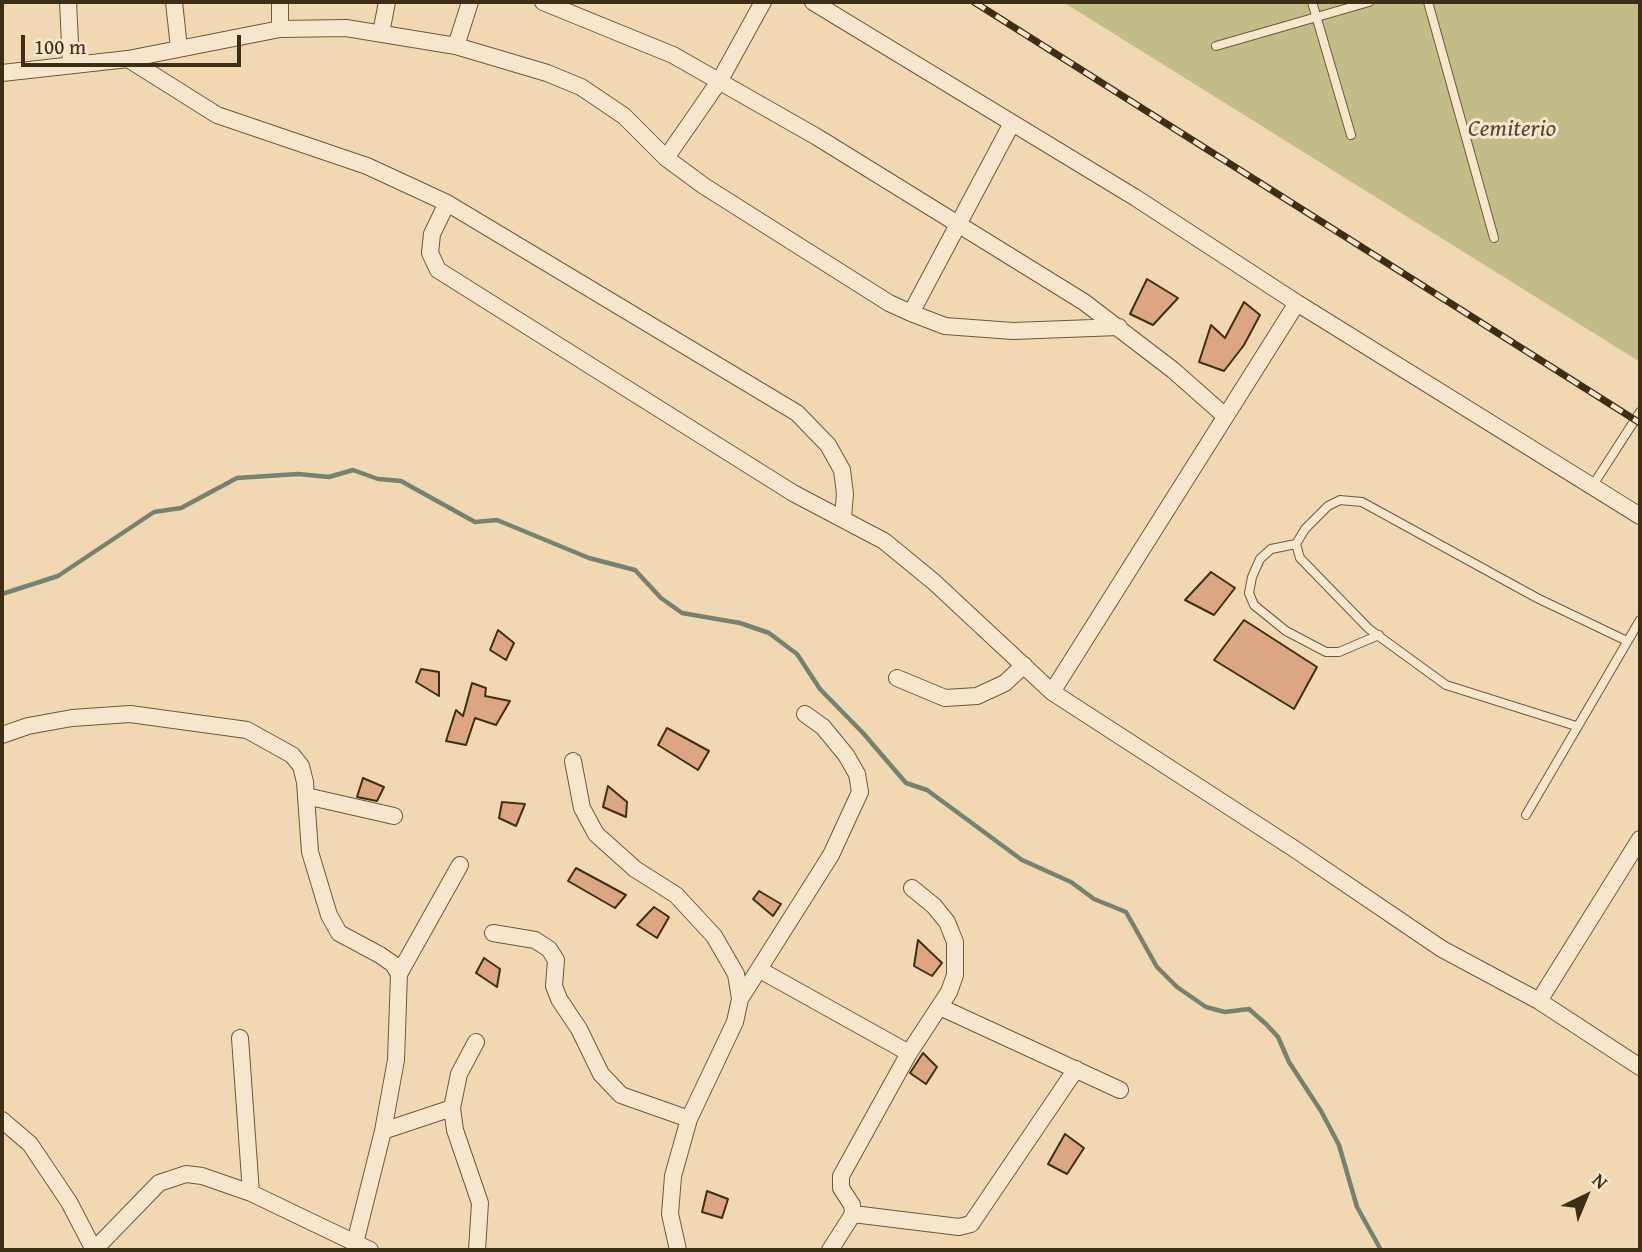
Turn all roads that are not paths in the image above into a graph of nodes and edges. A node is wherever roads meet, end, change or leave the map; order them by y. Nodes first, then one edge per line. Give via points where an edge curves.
1 (68, 2) edge
2 (174, 2) edge
3 (279, 2) edge
4 (387, 2) edge
5 (470, 2) edge
6 (543, 2) edge
7 (763, 2) edge
8 (813, 2) edge
9 (1312, 2) edge
10 (1369, 2) edge
11 (1429, 2) edge
12 (1317, 17) junction
13 (280, 29) junction
14 (381, 33) junction
15 (456, 46) junction
16 (1216, 46) dead end
17 (179, 48) junction
18 (128, 58) junction
19 (71, 64) junction
20 (2, 73) edge
21 (720, 80) junction
22 (1011, 124) junction
23 (1350, 135) dead end
24 (666, 158) junction
25 (447, 203) junction
26 (957, 223) junction
27 (1494, 238) dead end
28 (1297, 303) junction
29 (911, 313) junction
30 (1119, 327) junction
31 (1640, 412) edge
32 (1225, 416) junction
33 (1592, 485) junction
34 (1640, 516) edge
35 (843, 517) junction
36 (1296, 544) junction
37 (1640, 620) edge
38 (1379, 635) junction
39 (1627, 641) junction
40 (1024, 665) junction
41 (897, 678) dead end
42 (1052, 692) junction
43 (805, 714) dead end
44 (1576, 726) junction
45 (2, 736) edge
46 (573, 761) dead end
47 (306, 796) junction
48 (1526, 815) dead end
49 (394, 816) dead end
50 (1640, 839) edge
51 (460, 865) dead end
52 (912, 888) dead end
53 (493, 933) dead end
54 (760, 970) junction
55 (400, 974) junction
56 (740, 999) junction
57 (1539, 1002) junction
58 (940, 1007) junction
59 (240, 1038) dead end
60 (476, 1042) dead end
61 (909, 1052) junction
62 (1640, 1067) edge
63 (1076, 1069) junction
64 (1121, 1090) dead end
65 (452, 1108) junction
66 (690, 1119) junction
67 (2, 1120) edge
68 (383, 1131) junction
69 (251, 1193) junction
70 (853, 1214) junction
71 (355, 1242) junction
72 (94, 1250) edge
73 (370, 1250) edge
74 (477, 1250) edge
75 (678, 1250) edge
76 (830, 1250) edge

1 - 19 street
2 - 17 street
3 - 13 street
4 - 14 street
5 - 15 street
6 - 21 street via 673,55
7 - 21 street
8 - 22 street
9 - 12 lane
10 - 12 lane
11 - 27 lane
12 - 16 lane
12 - 23 lane
13 - 14 street via 346,28
13 - 17 street
14 - 15 street
15 - 24 street via 581,87 624,116
17 - 18 street
18 - 19 street
18 - 25 street via 217,115 367,166
19 - 20 street
21 - 24 street
21 - 26 street
22 - 26 street
22 - 28 street via 1136,198
24 - 29 street via 789,240
25 - 35 street via 797,413 828,444 842,470
25 - 35 street via 432,234 430,253 438,270 793,493
26 - 29 street
26 - 30 street
28 - 32 street
28 - 33 street
29 - 30 street via 945,326 1013,331
30 - 32 street
31 - 33 lane
32 - 42 street
33 - 34 street
35 - 40 street via 884,541
36 - 38 lane via 1300,558
36 - 38 lane via 1270,549 1260,559 1249,593 1254,605 1286,631 1326,652 1339,652
36 - 39 lane via 1328,506 1340,500 1362,502 1537,598
37 - 39 lane
38 - 44 lane via 1446,685
39 - 44 lane
40 - 41 street via 1005,683 976,696 945,698
40 - 42 street
42 - 57 street via 1442,949
43 - 54 street via 846,755 857,774 860,792 831,855
44 - 48 lane
45 - 47 street via 72,718 130,714 247,730 292,755 300,766
46 - 56 street via 582,808 596,834 635,869 676,895 714,936 736,974
47 - 49 street
47 - 55 street via 310,852 329,915 339,933 380,955
50 - 57 street
51 - 55 street
52 - 58 street via 947,922 955,942 954,975
53 - 66 street via 535,940 549,949 556,960 554,986 559,999 600,1074 621,1095
54 - 56 street
54 - 61 street
55 - 68 street via 396,1060
56 - 66 street via 735,1022
57 - 62 street
58 - 61 street
58 - 63 street
59 - 69 street
60 - 65 street via 460,1074
61 - 70 street via 841,1176 841,1188
63 - 64 street
63 - 70 street via 971,1224 959,1227
65 - 68 street
65 - 74 street via 480,1203
66 - 75 street via 673,1176 670,1214
67 - 72 street via 30,1144
68 - 71 street
69 - 71 street
69 - 72 street via 202,1176 172,1177 159,1183
70 - 76 street
71 - 73 street

